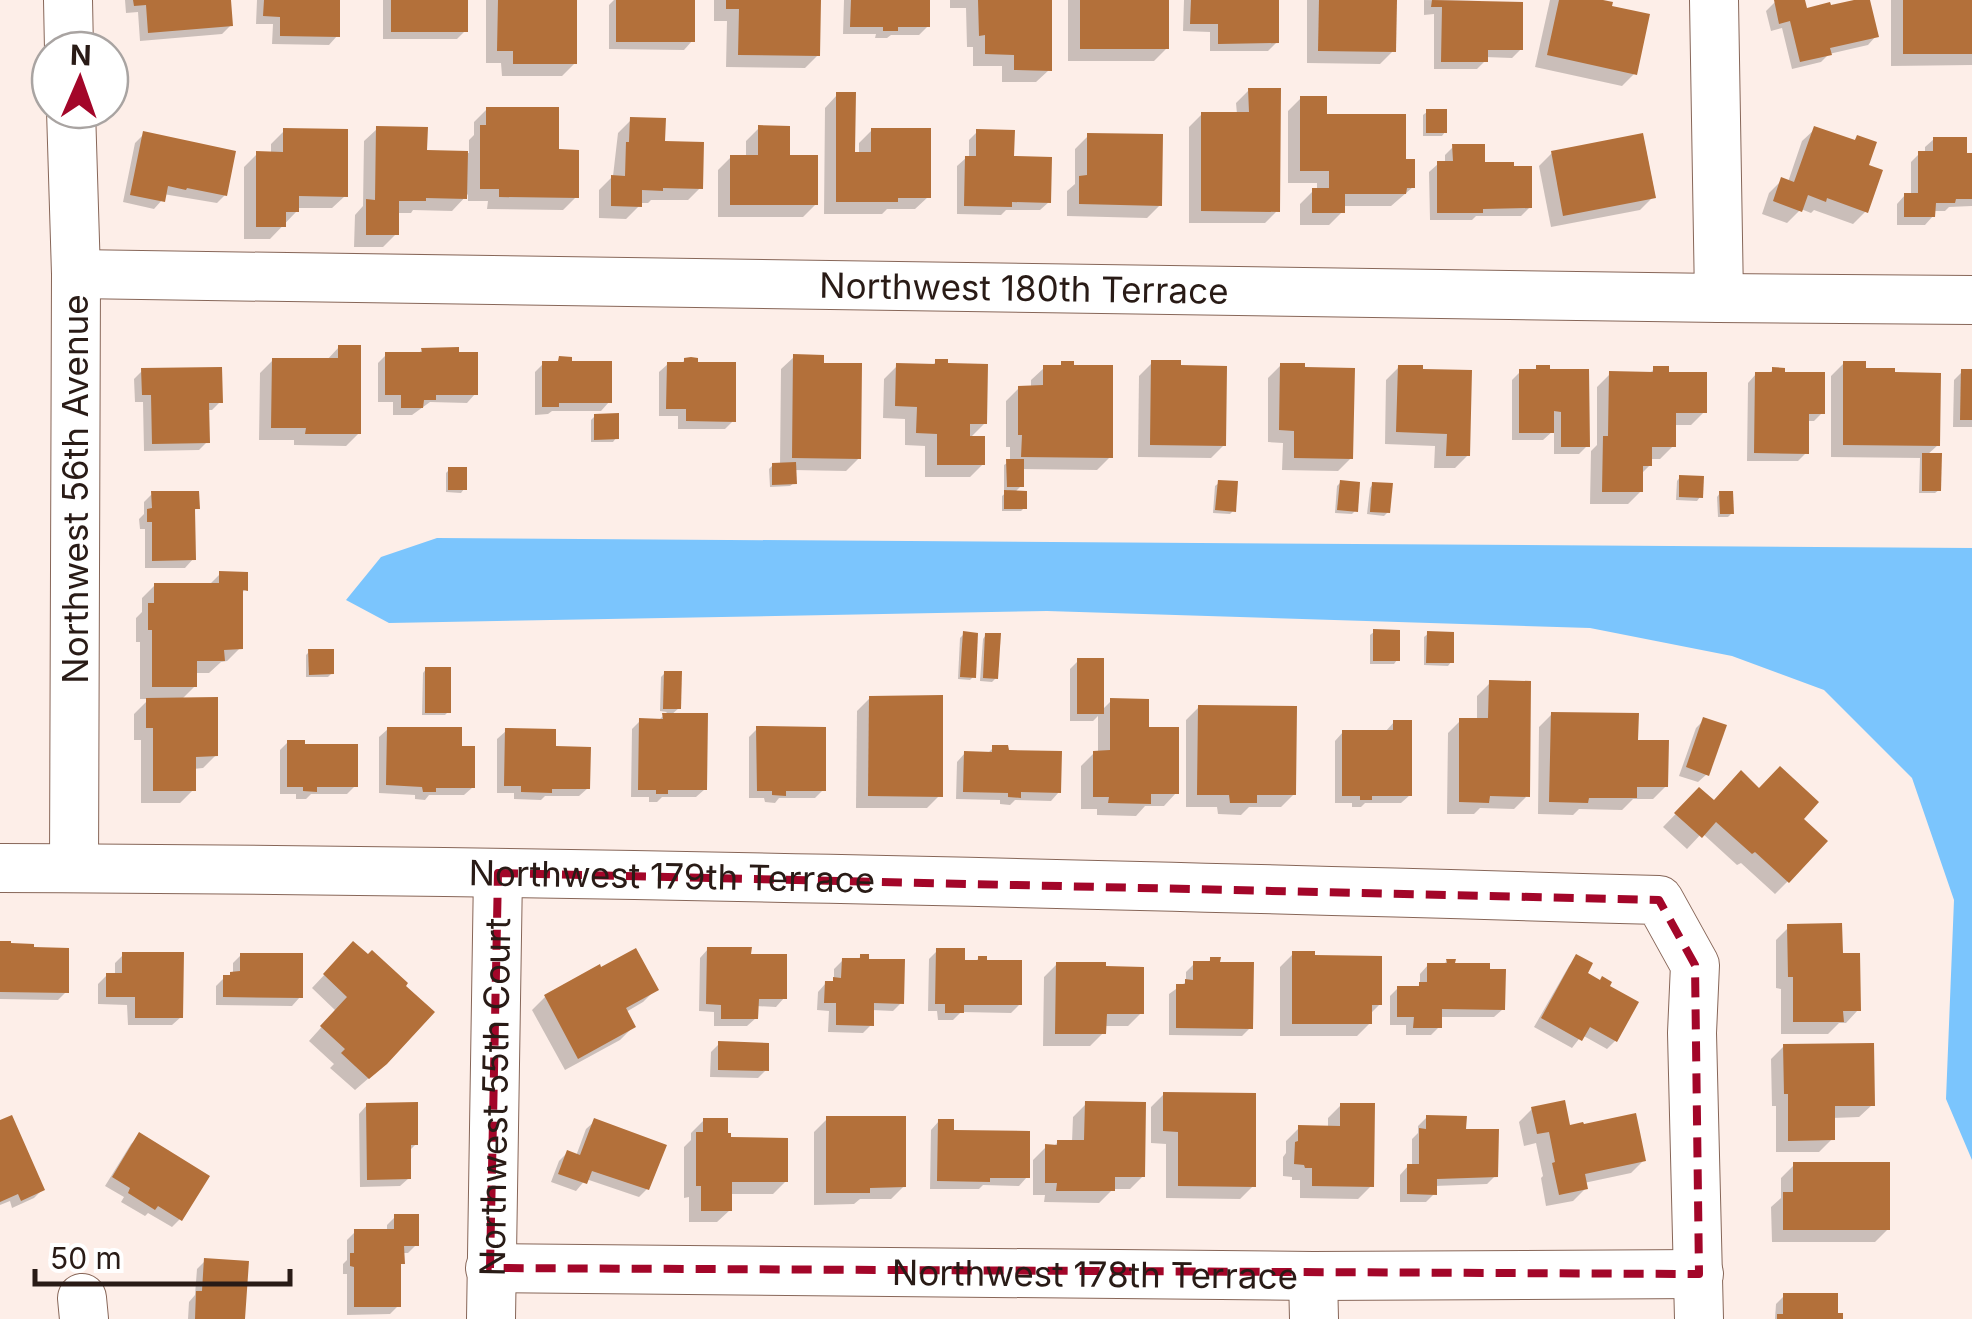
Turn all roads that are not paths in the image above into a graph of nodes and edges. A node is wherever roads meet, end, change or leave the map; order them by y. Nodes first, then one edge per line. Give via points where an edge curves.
1 (68, 0) edge
2 (1714, 0) edge
3 (69, 30) edge
4 (72, 130) edge
5 (76, 274) junction
6 (1719, 298) junction
7 (1972, 300) edge
8 (0, 868) edge
9 (74, 868) junction
10 (498, 873) junction
11 (490, 1268) junction
12 (1699, 1296) edge
13 (1314, 1297) edge
14 (491, 1319) edge

1 - 3 street
2 - 6 street
4 - 5 street, Northwest 56th Avenue
5 - 6 street, Northwest 180th Terrace
5 - 9 street, Northwest 56th Avenue
6 - 7 street, Northwest 180th Terrace
8 - 9 street, Northwest 179th Terrace
9 - 10 street, Northwest 179th Terrace
10 - 11 street, Northwest 55th Court
10 - 12 street, Northwest 179th Terrace via 1659,900 1695,965
11 - 13 street, Northwest 178th Terrace
11 - 14 street, Northwest 55th Court
12 - 13 street, Northwest 178th Terrace

